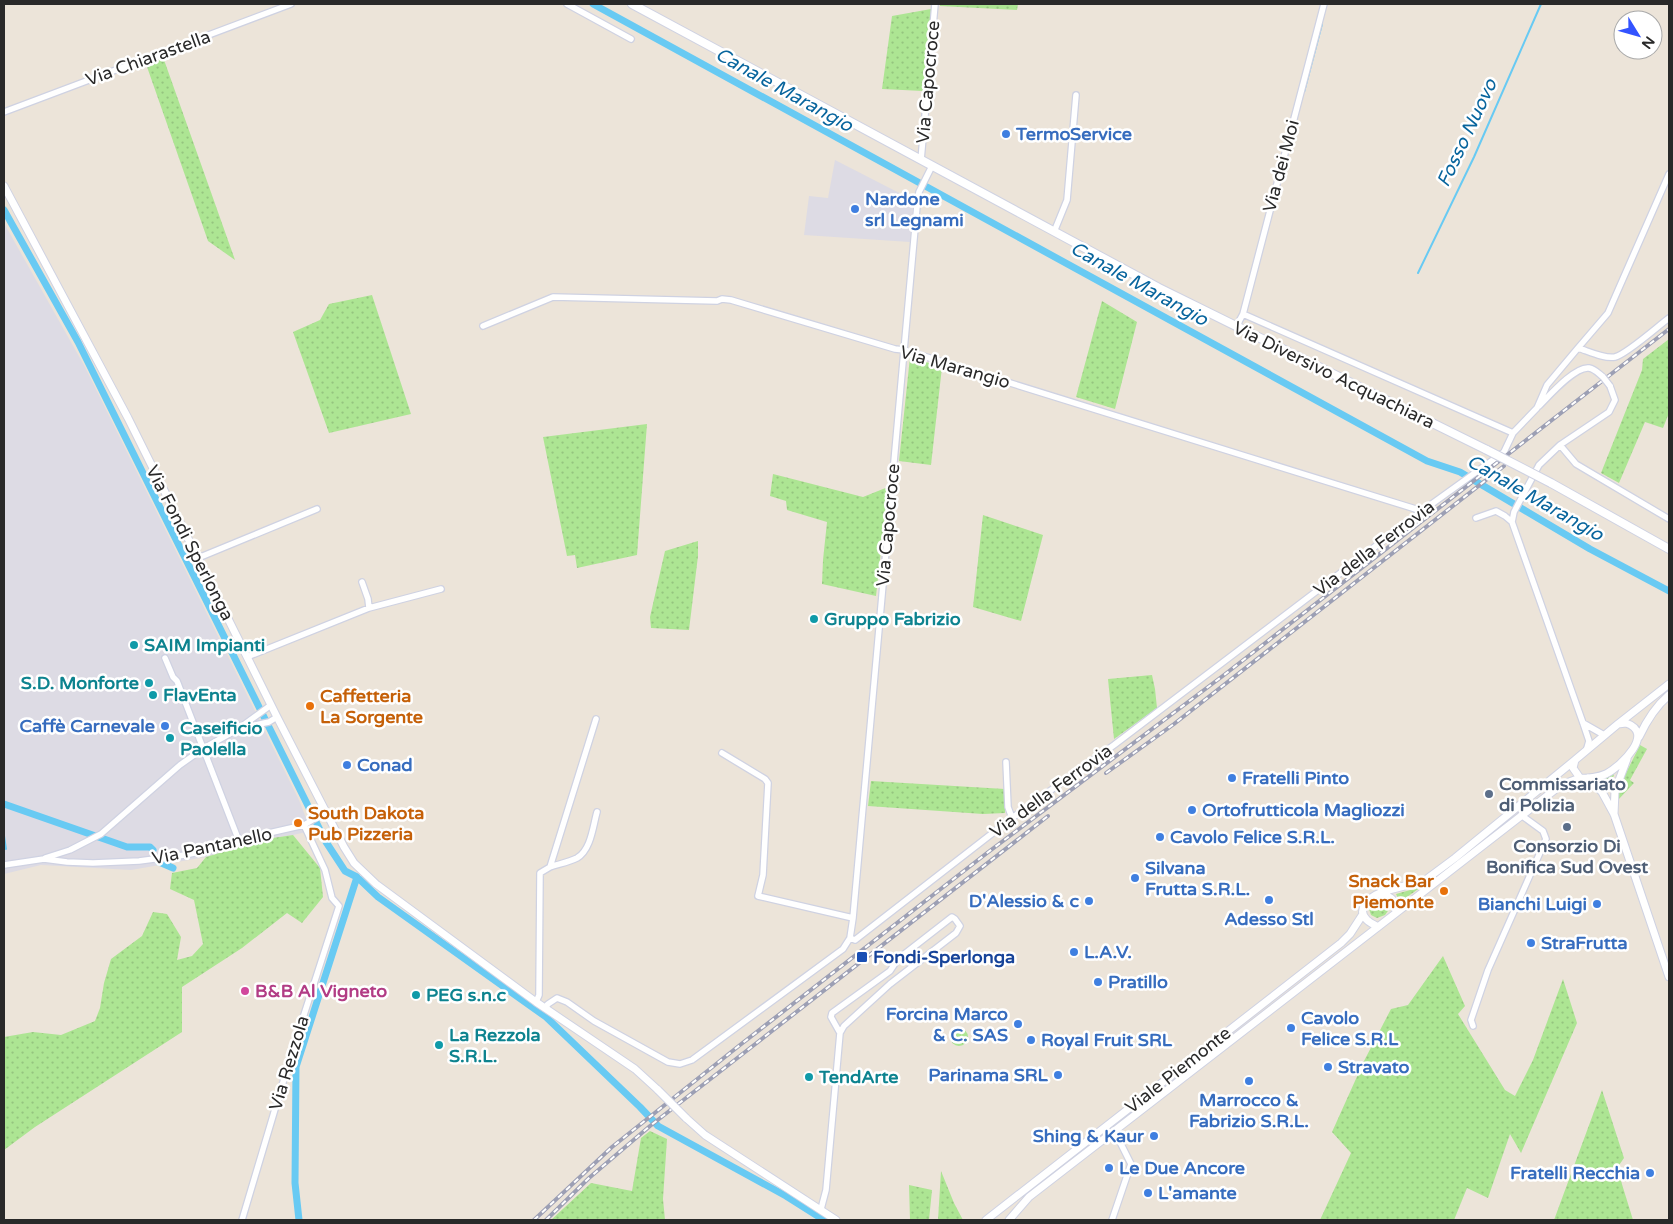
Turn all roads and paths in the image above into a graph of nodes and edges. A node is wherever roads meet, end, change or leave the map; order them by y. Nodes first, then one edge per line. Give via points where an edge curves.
1 (291, 4) edge
2 (566, 4) edge
3 (632, 4) edge
4 (935, 4) edge
5 (1324, 4) edge
6 (631, 39) dead end
7 (1076, 95) dead end
8 (4, 112) edge
9 (921, 160) junction
10 (931, 169) junction
11 (1669, 174) edge
12 (4, 186) edge
13 (1054, 232) junction
14 (1243, 314) junction
15 (1669, 318) edge
16 (483, 326) dead end
17 (1236, 327) junction
18 (1578, 348) junction
19 (904, 350) junction
20 (1537, 408) junction
21 (1513, 433) junction
22 (1560, 445) junction
23 (317, 509) dead end
24 (1422, 511) junction
25 (1476, 518) dead end
26 (1669, 519) edge
27 (1512, 522) junction
28 (1669, 549) edge
29 (198, 558) junction
30 (362, 582) dead end
31 (441, 589) dead end
32 (369, 608) junction
33 (247, 657) junction
34 (165, 658) dead end
35 (1669, 684) edge
36 (1669, 695) edge
37 (268, 707) junction
38 (277, 717) junction
39 (596, 720) dead end
40 (1584, 723) junction
41 (1618, 724) junction
42 (238, 729) junction
43 (1604, 735) junction
44 (1638, 738) junction
45 (204, 748) junction
46 (1587, 748) junction
47 (722, 753) dead end
48 (1628, 757) junction
49 (1575, 760) junction
50 (1006, 762) dead end
51 (1580, 778) junction
52 (1588, 778) junction
53 (597, 812) dead end
54 (324, 814) junction
55 (1614, 814) junction
56 (1521, 815) junction
57 (1012, 818) junction
58 (306, 823) junction
59 (239, 841) junction
60 (44, 858) junction
61 (4, 865) edge
62 (550, 867) junction
63 (1380, 892) junction
64 (1396, 913) junction
65 (1363, 914) junction
66 (853, 918) junction
67 (1378, 927) junction
68 (850, 938) junction
69 (891, 969) junction
70 (1669, 977) edge
71 (899, 978) junction
72 (864, 990) junction
73 (872, 1000) junction
74 (536, 1002) junction
75 (545, 1008) junction
76 (1473, 1026) dead end
77 (840, 1033) junction
78 (1115, 1132) junction
79 (821, 1209) junction
80 (832, 1219) edge
81 (242, 1220) edge
82 (986, 1220) edge
83 (1009, 1220) edge
84 (1112, 1220) edge

1 - 8 street, Via Chiarastella
2 - 6 street
3 - 9 main road, Via Diversivo Acquachiara
4 - 9 street, Via Capocroce
5 - 14 street, Via dei Moi
7 - 13 street via 1066,200
9 - 10 main road, Via Diversivo Acquachiara
10 - 13 main road, Via Diversivo Acquachiara
10 - 19 street, Via Capocroce via 919,192
11 - 18 street, Via della Ferrovia via 1608,313
12 - 29 street, Via Fondi Sperlonga via 95,354
13 - 17 main road, Via Diversivo Acquachiara
14 - 17 street, Via dei Moi
14 - 21 street
15 - 18 street via 1616,356
16 - 19 street, Via Marangio via 553,297 722,299
17 - 28 main road, Via Diversivo Acquachiara, bridge via 1487,450
18 - 20 street, Via della Ferrovia via 1547,385
19 - 24 street, Via Marangio
19 - 66 street, Via Capocroce
20 - 21 street, Via della Ferrovia
20 - 22 street, Via della Ferrovia, bridge via 1580,370 1595,370 1610,386 1615,400 1609,412
21 - 24 street, Via della Ferrovia via 1504,452
22 - 26 street via 1576,464
22 - 27 street via 1539,465
23 - 29 street
24 - 57 street, Via della Ferrovia via 1114,746
25 - 27 street via 1496,511
27 - 40 street
29 - 33 street, Via Fondi Sperlonga
30 - 32 street
31 - 32 street
32 - 33 street
33 - 37 street, Via Fondi Sperlonga
34 - 45 street
35 - 41 street
36 - 44 street, Viale Piemonte via 1644,725
37 - 38 street, Via Fondi Sperlonga
37 - 42 street
38 - 42 street
38 - 54 street, Via Fondi Sperlonga
39 - 62 street
40 - 43 street
40 - 46 street via 1589,741
41 - 43 street
41 - 44 street via 1632,725 1637,729
42 - 45 street
43 - 46 street
44 - 48 street, Viale Piemonte
45 - 59 street
45 - 60 street via 101,834 70,850
46 - 49 street
47 - 66 street via 768,783 763,875 758,896
48 - 52 street, Viale Piemonte via 1605,775
48 - 55 street via 1615,792
49 - 51 street via 1574,768
49 - 63 street via 1424,881
50 - 57 street via 1008,807
51 - 52 street, Viale Piemonte
51 - 56 street, Viale Piemonte via 1561,785
52 - 55 street via 1602,792
53 - 62 street via 583,854
54 - 58 street, Via Pantanello
54 - 74 street, Via Fondi Sperlonga via 354,863 376,884
55 - 70 street
56 - 64 street, Viale Piemonte
56 - 76 street via 1543,831 1546,839 1488,970 1471,1020
57 - 68 street, Via della Ferrovia via 855,940
58 - 59 street, Via Pantanello
58 - 81 street, Via Rezzola via 325,870 332,898 339,906
59 - 60 street, Via Pantanello via 185,855 139,861 93,864
60 - 61 street, Via Pantanello
62 - 74 street via 540,873 539,995
63 - 64 street via 1396,902
63 - 65 street, Viale Piemonte via 1364,906
64 - 67 street, Viale Piemonte
65 - 67 street via 1366,920
65 - 82 street, Viale Piemonte via 1341,943
66 - 68 street, Via Capocroce
67 - 78 street, Viale Piemonte
68 - 75 street, Via della Ferrovia via 843,949 827,961 692,1060 680,1064 668,1062 557,998
69 - 71 street
69 - 71 street via 898,959 952,917 955,919 960,926 956,933
69 - 72 street
71 - 73 street
72 - 73 street
72 - 77 street via 832,1013
73 - 77 street
74 - 75 street, Via Fondi Sperlonga
75 - 79 street, Via Fondi Sperlonga, bridge via 635,1069 705,1135
77 - 79 street via 826,1190
78 - 83 street, Viale Piemonte via 1029,1197
78 - 84 street via 1131,1164
79 - 80 street, Via Fondi Sperlonga

